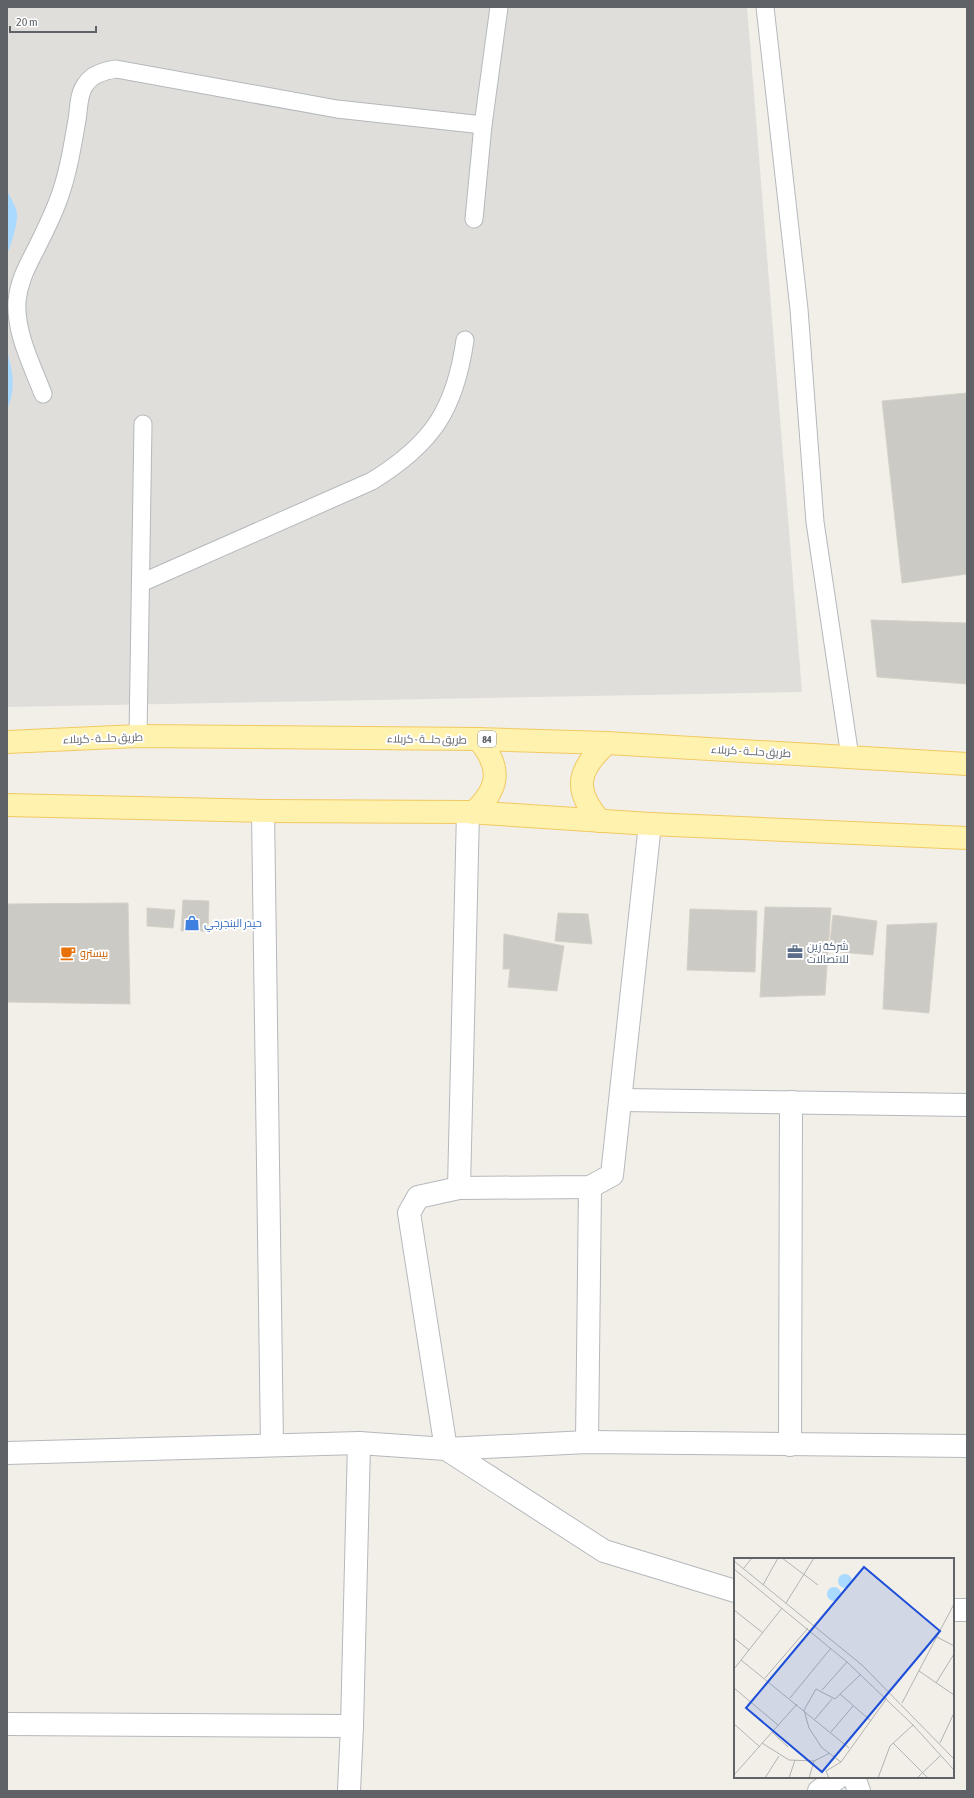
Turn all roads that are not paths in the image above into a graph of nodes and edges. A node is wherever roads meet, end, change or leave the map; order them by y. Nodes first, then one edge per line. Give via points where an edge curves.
1 (499, 7) edge
2 (765, 7) edge
3 (483, 125) junction
4 (474, 219) dead end
5 (465, 340) dead end
6 (44, 394) dead end
7 (143, 424) dead end
8 (140, 583) junction
9 (138, 736) junction
10 (478, 739) junction
11 (7, 742) edge
12 (606, 743) junction
13 (850, 756) junction
14 (967, 764) edge
15 (7, 805) edge
16 (263, 811) junction
17 (471, 813) junction
18 (600, 821) junction
19 (650, 824) junction
20 (967, 838) edge
21 (621, 1100) junction
22 (792, 1102) junction
23 (967, 1105) edge
24 (590, 1187) junction
25 (459, 1188) junction
26 (587, 1442) junction
27 (360, 1443) junction
28 (272, 1445) junction
29 (790, 1445) junction
30 (967, 1446) edge
31 (446, 1449) junction
32 (7, 1453) edge
33 (734, 1592) edge
34 (954, 1610) edge
35 (967, 1610) edge
36 (7, 1724) edge
37 (352, 1726) junction
38 (838, 1778) edge
39 (854, 1778) edge
40 (349, 1791) edge
41 (819, 1791) edge
42 (859, 1791) edge

1 - 3 lane
2 - 13 lane via 799,309 815,522
3 - 4 lane
3 - 6 lane via 337,109 116,69 93,76 80,96 63,186 51,218 26,265 19,289 18,320 22,339
5 - 8 lane via 461,369 452,397 433,429 397,466 372,481
7 - 8 lane
8 - 9 lane
9 - 10 main road, طريق حلــة - كربلاء / 84
9 - 11 main road, طريق حلــة - كربلاء / 84
10 - 12 main road, طريق حلــة - كربلاء / 84
10 - 17 main road via 488,751 495,776 489,796
12 - 13 main road, طريق حلــة - كربلاء / 84
12 - 18 main road via 588,763 582,782 588,807
13 - 14 main road, طريق حلــة - كربلاء / 84
15 - 16 main road
16 - 17 main road
16 - 28 street
17 - 18 main road
17 - 25 street
18 - 19 main road
19 - 20 main road
19 - 21 street
21 - 22 street
21 - 24 street via 612,1176
22 - 23 street
22 - 29 street
24 - 25 street
24 - 26 street
25 - 31 street via 418,1197 408,1213
26 - 29 street
26 - 31 street
27 - 28 street
27 - 31 street
27 - 37 street
28 - 32 street
29 - 30 street
31 - 33 street via 604,1551
34 - 35 street
36 - 37 street
37 - 40 street
38 - 41 street
39 - 42 street

